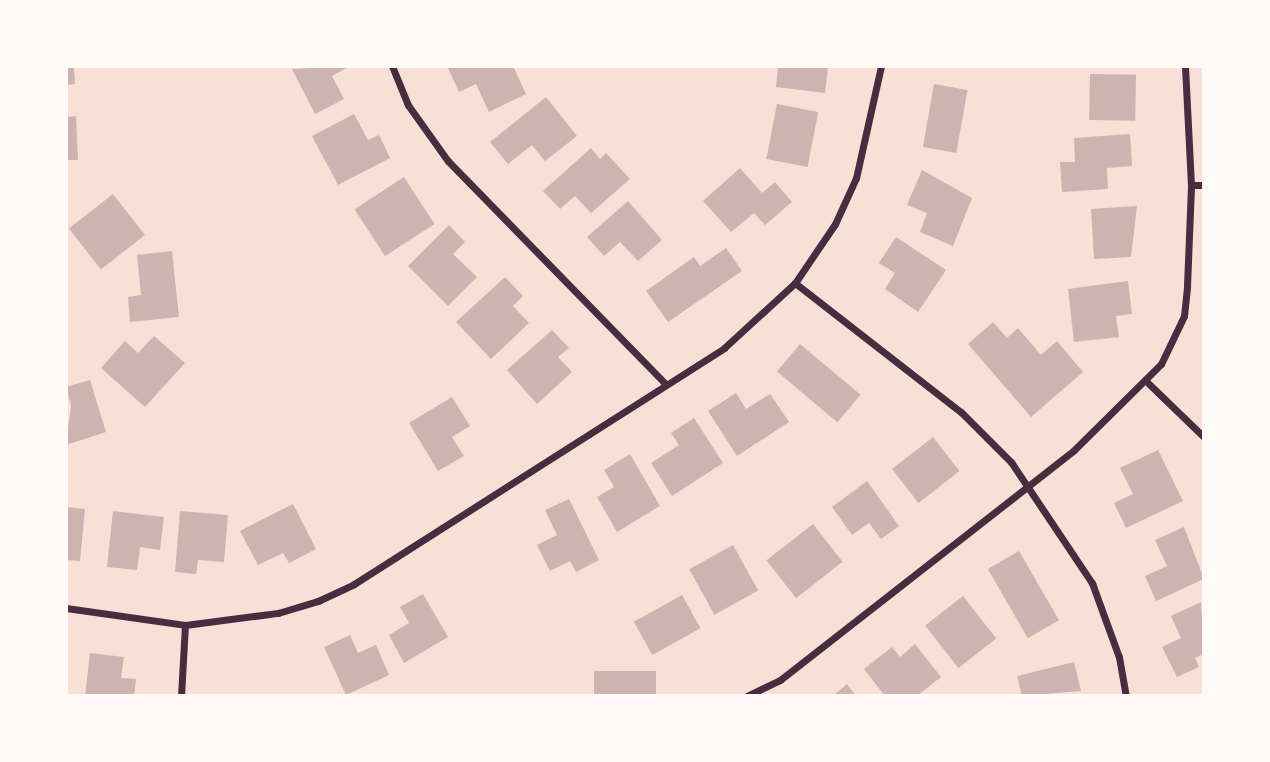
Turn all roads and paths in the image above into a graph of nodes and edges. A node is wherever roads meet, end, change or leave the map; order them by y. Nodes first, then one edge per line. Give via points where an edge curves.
1 (392, 66) edge
2 (881, 66) edge
3 (1185, 66) edge
4 (1191, 185) junction
5 (1203, 185) edge
6 (795, 283) junction
7 (664, 382) junction
8 (1148, 383) junction
9 (1203, 437) edge
10 (1029, 485) junction
11 (66, 608) edge
12 (185, 625) junction
13 (181, 695) edge
14 (747, 695) edge
15 (1126, 695) edge

1 - 7 street via 408,105 448,161
2 - 6 street via 856,178 835,224
3 - 4 street
4 - 5 street
4 - 8 street via 1184,316
6 - 7 street via 751,328
6 - 10 street via 961,412
7 - 12 street via 354,584 278,613
8 - 9 street
8 - 10 street
10 - 14 street via 780,680
10 - 15 street via 1091,583 1119,657
11 - 12 street
12 - 13 street

